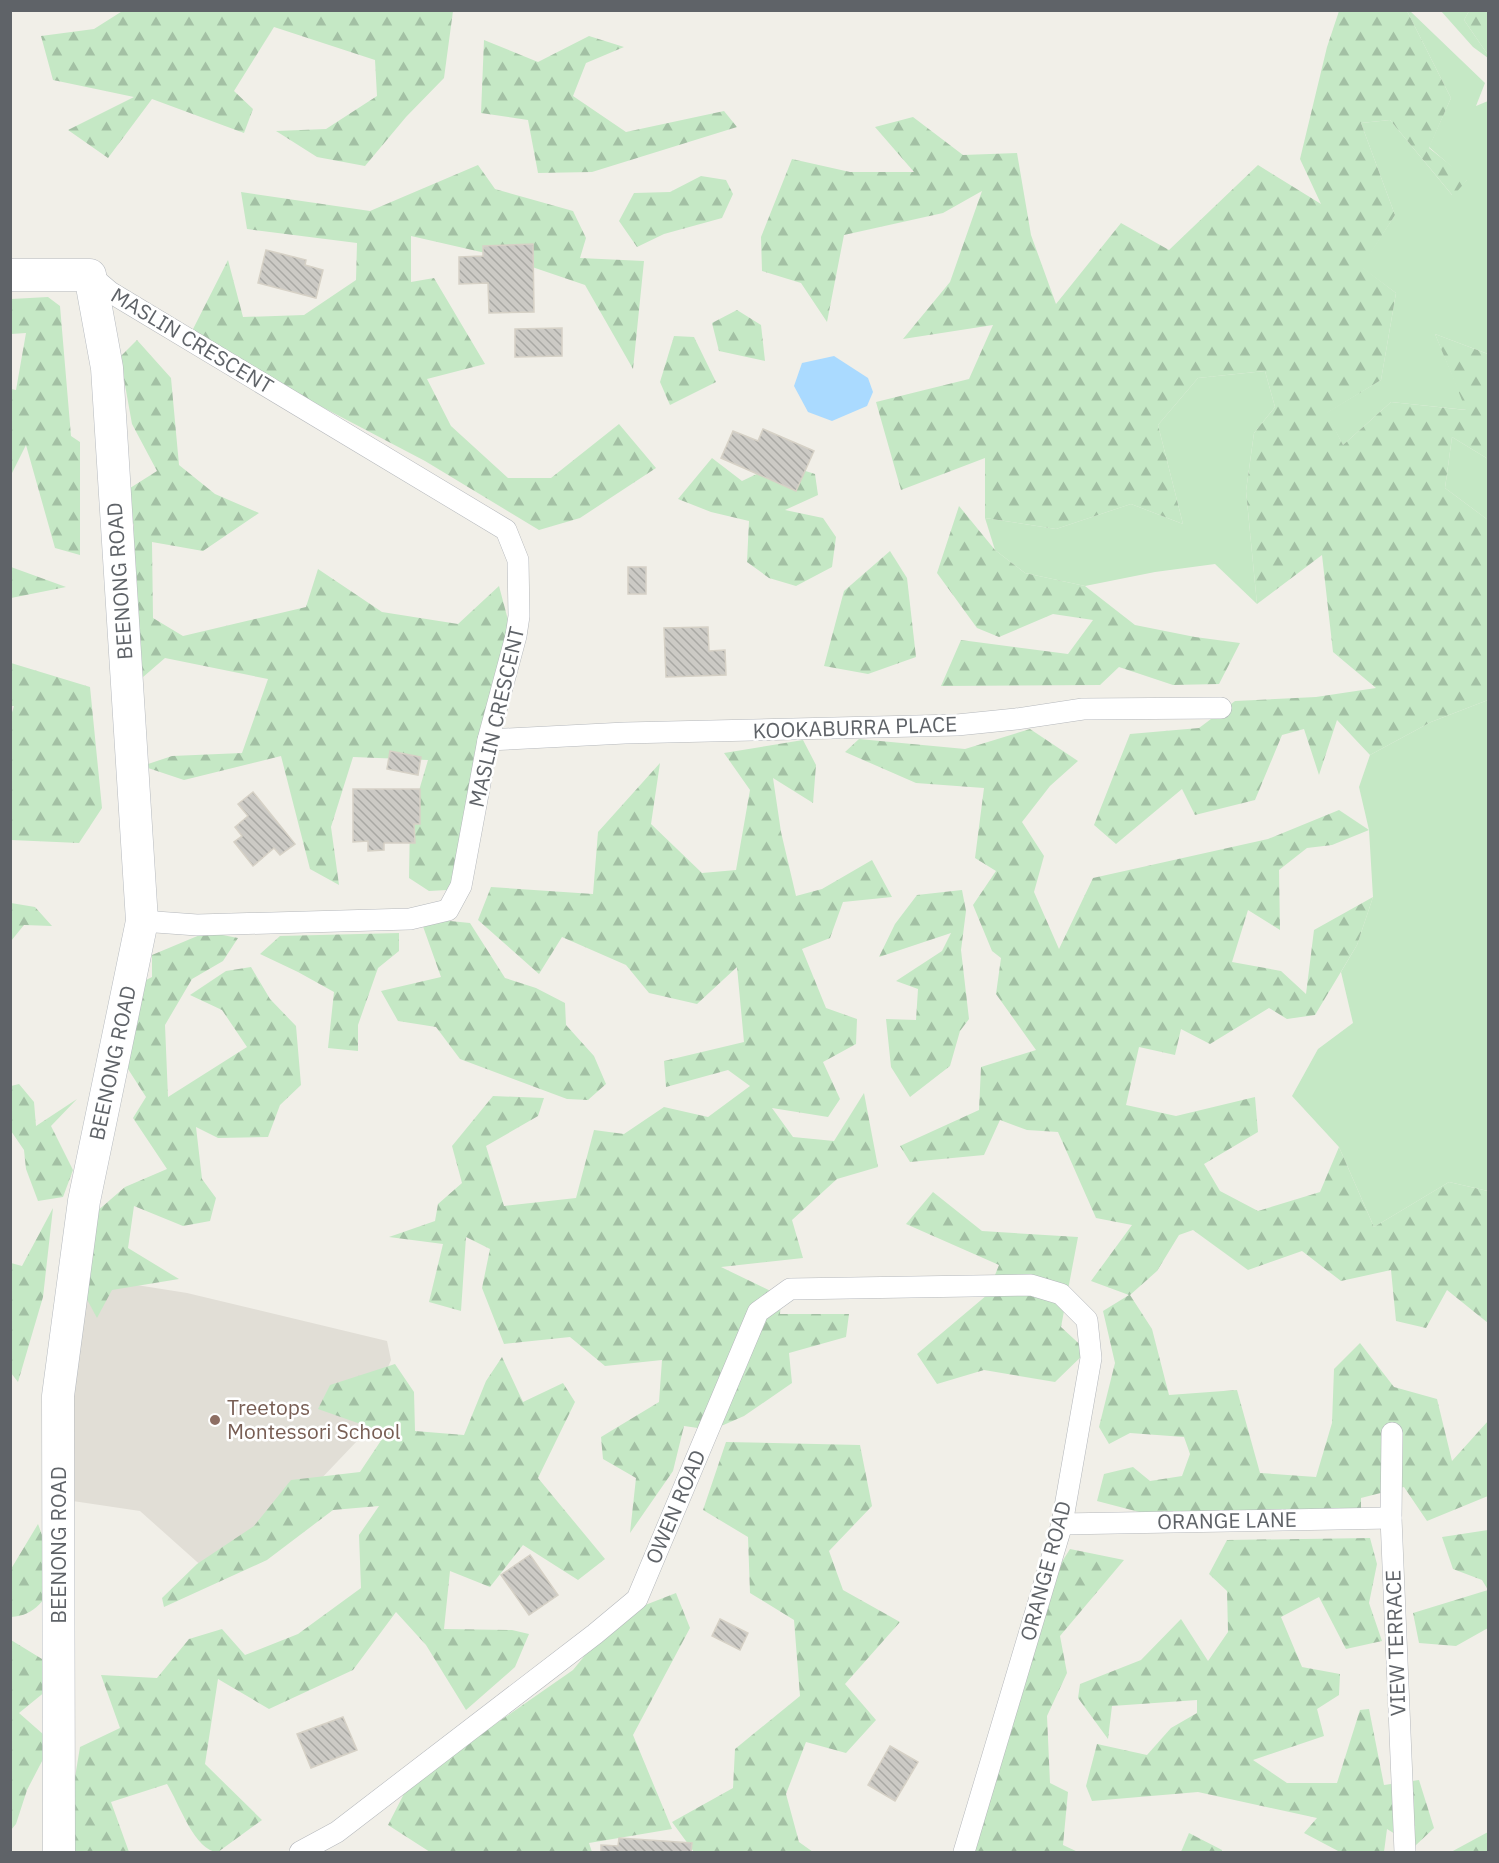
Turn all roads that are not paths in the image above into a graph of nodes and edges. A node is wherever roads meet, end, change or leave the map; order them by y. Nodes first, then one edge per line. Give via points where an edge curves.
1 (10, 275) edge
2 (90, 275) junction
3 (1221, 708) dead end
4 (488, 740) junction
5 (142, 921) junction
6 (1061, 1294) joint
7 (1392, 1433) dead end
8 (1391, 1518) junction
9 (1062, 1524) junction
10 (59, 1852) edge
11 (300, 1852) edge
12 (964, 1852) edge
13 (1405, 1852) edge

1 - 2 street, MASLIN CRESCENT
2 - 4 street, MASLIN CRESCENT via 110,292 506,530 518,560 519,616
2 - 5 street, BEENONG ROAD via 107,368
3 - 4 street, KOOKABURRA PLACE via 1083,709 957,725
4 - 5 street, MASLIN CRESCENT via 461,886 448,910 410,919 197,925
5 - 10 street, BEENONG ROAD via 84,1201 58,1396
6 - 9 street, ORANGE ROAD via 1087,1320 1091,1358
6 - 11 street, OWEN ROAD via 1031,1285 790,1289 782,1294 758,1312 637,1599 338,1832
7 - 8 street, VIEW TERRACE
8 - 9 street, ORANGE LANE
8 - 13 street, VIEW TERRACE
9 - 12 street, ORANGE ROAD

